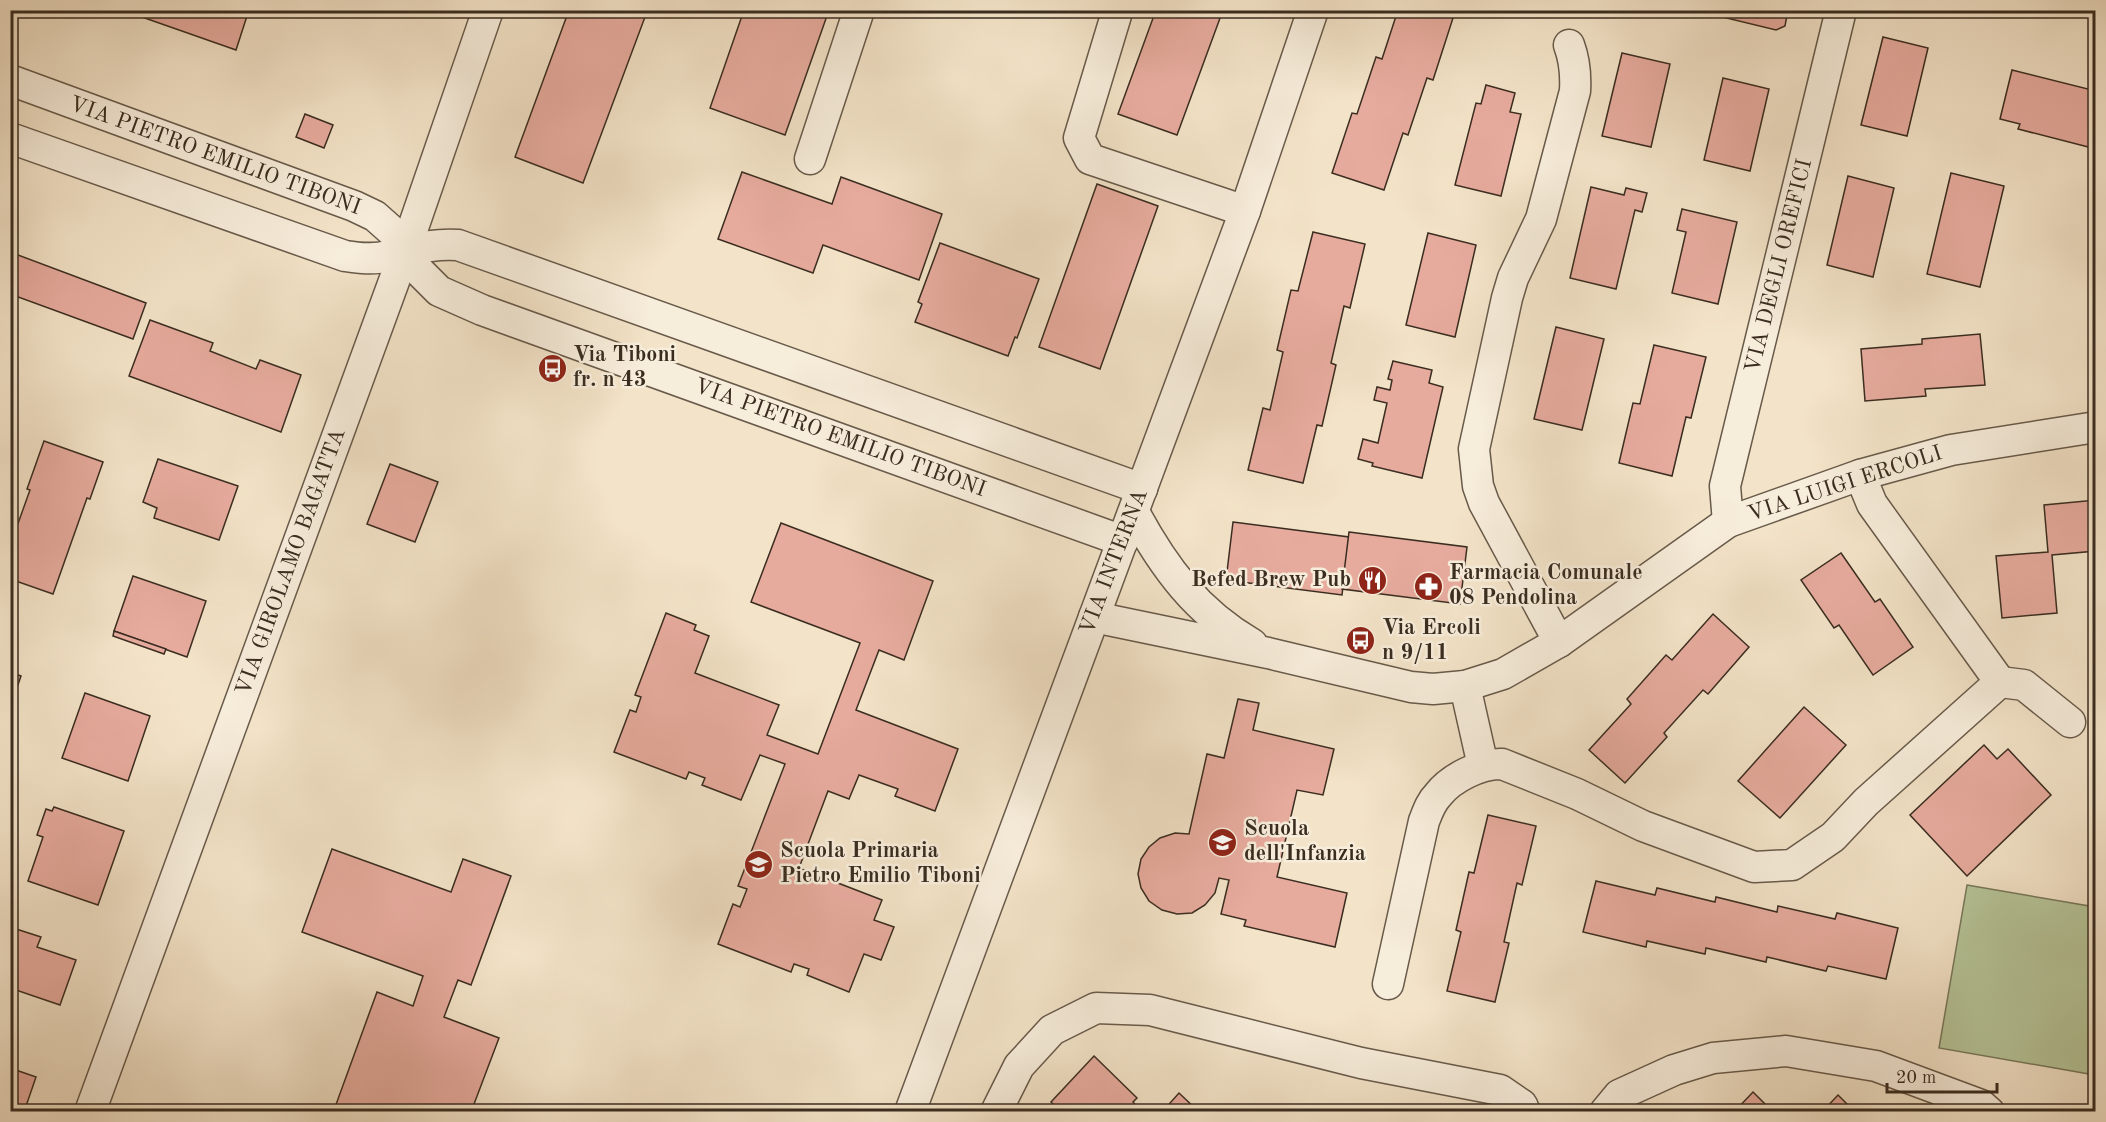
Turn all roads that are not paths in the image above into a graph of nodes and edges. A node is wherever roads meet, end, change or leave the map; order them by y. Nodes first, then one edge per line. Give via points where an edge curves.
1 (488, 10) edge
2 (859, 10) edge
3 (1113, 10) edge
4 (1313, 10) edge
5 (1840, 10) edge
6 (1569, 45) dead end
7 (10, 80) edge
8 (10, 138) edge
9 (810, 159) dead end
10 (1245, 211) junction
11 (405, 251) junction
12 (2096, 427) edge
13 (1860, 475) junction
14 (1138, 501) junction
15 (1728, 522) junction
16 (1123, 541) junction
17 (1094, 617) junction
18 (1559, 642) junction
19 (1268, 653) junction
20 (2000, 682) junction
21 (1465, 686) junction
22 (2070, 722) dead end
23 (1483, 766) junction
24 (1388, 984) dead end
25 (90, 1112) edge
26 (910, 1112) edge
27 (996, 1112) edge
28 (1525, 1112) edge
29 (1605, 1112) edge
30 (1989, 1112) edge

1 - 11 street, VIA GIROLAMO BAGATTA
2 - 9 street
3 - 10 street via 1117,12 1079,138 1090,159
4 - 10 street, VIA INTERNA
5 - 15 street, VIA DEGLI OREFICI via 1725,486
6 - 18 street via 1576,75 1575,91 1541,219 1507,298 1474,449 1484,503
7 - 11 street, VIA PIETRO EMILIO TIBONI via 354,206 375,216 393,232
8 - 11 street via 345,256 386,257
10 - 14 street, VIA INTERNA
11 - 14 street via 458,245
11 - 16 street, VIA PIETRO EMILIO TIBONI via 439,291 482,310
11 - 25 street, VIA GIROLAMO BAGATTA
12 - 13 street, VIA LUIGI ERCOLI via 1952,450
13 - 15 street, VIA LUIGI ERCOLI
13 - 20 street via 1872,504
14 - 16 street, VIA INTERNA
14 - 19 street, VIA LUIGI ERCOLI via 1153,547 1176,579 1226,627
15 - 18 street, VIA LUIGI ERCOLI
16 - 17 street, VIA INTERNA
17 - 19 street, VIA LUIGI ERCOLI
17 - 26 street, VIA INTERNA
18 - 21 street, VIA LUIGI ERCOLI via 1503,674
19 - 21 street, VIA LUIGI ERCOLI via 1411,687
20 - 22 street via 2024,685
20 - 23 street via 1866,802 1833,837 1792,865 1754,867 1643,826 1512,766
21 - 23 street
23 - 24 street via 1448,784 1424,820
27 - 28 street via 1019,1066 1052,1030 1096,1008 1150,1010 1361,1063 1500,1090 1522,1105
29 - 30 street via 1619,1095 1674,1070 1713,1058 1786,1051 1876,1066 1981,1105

